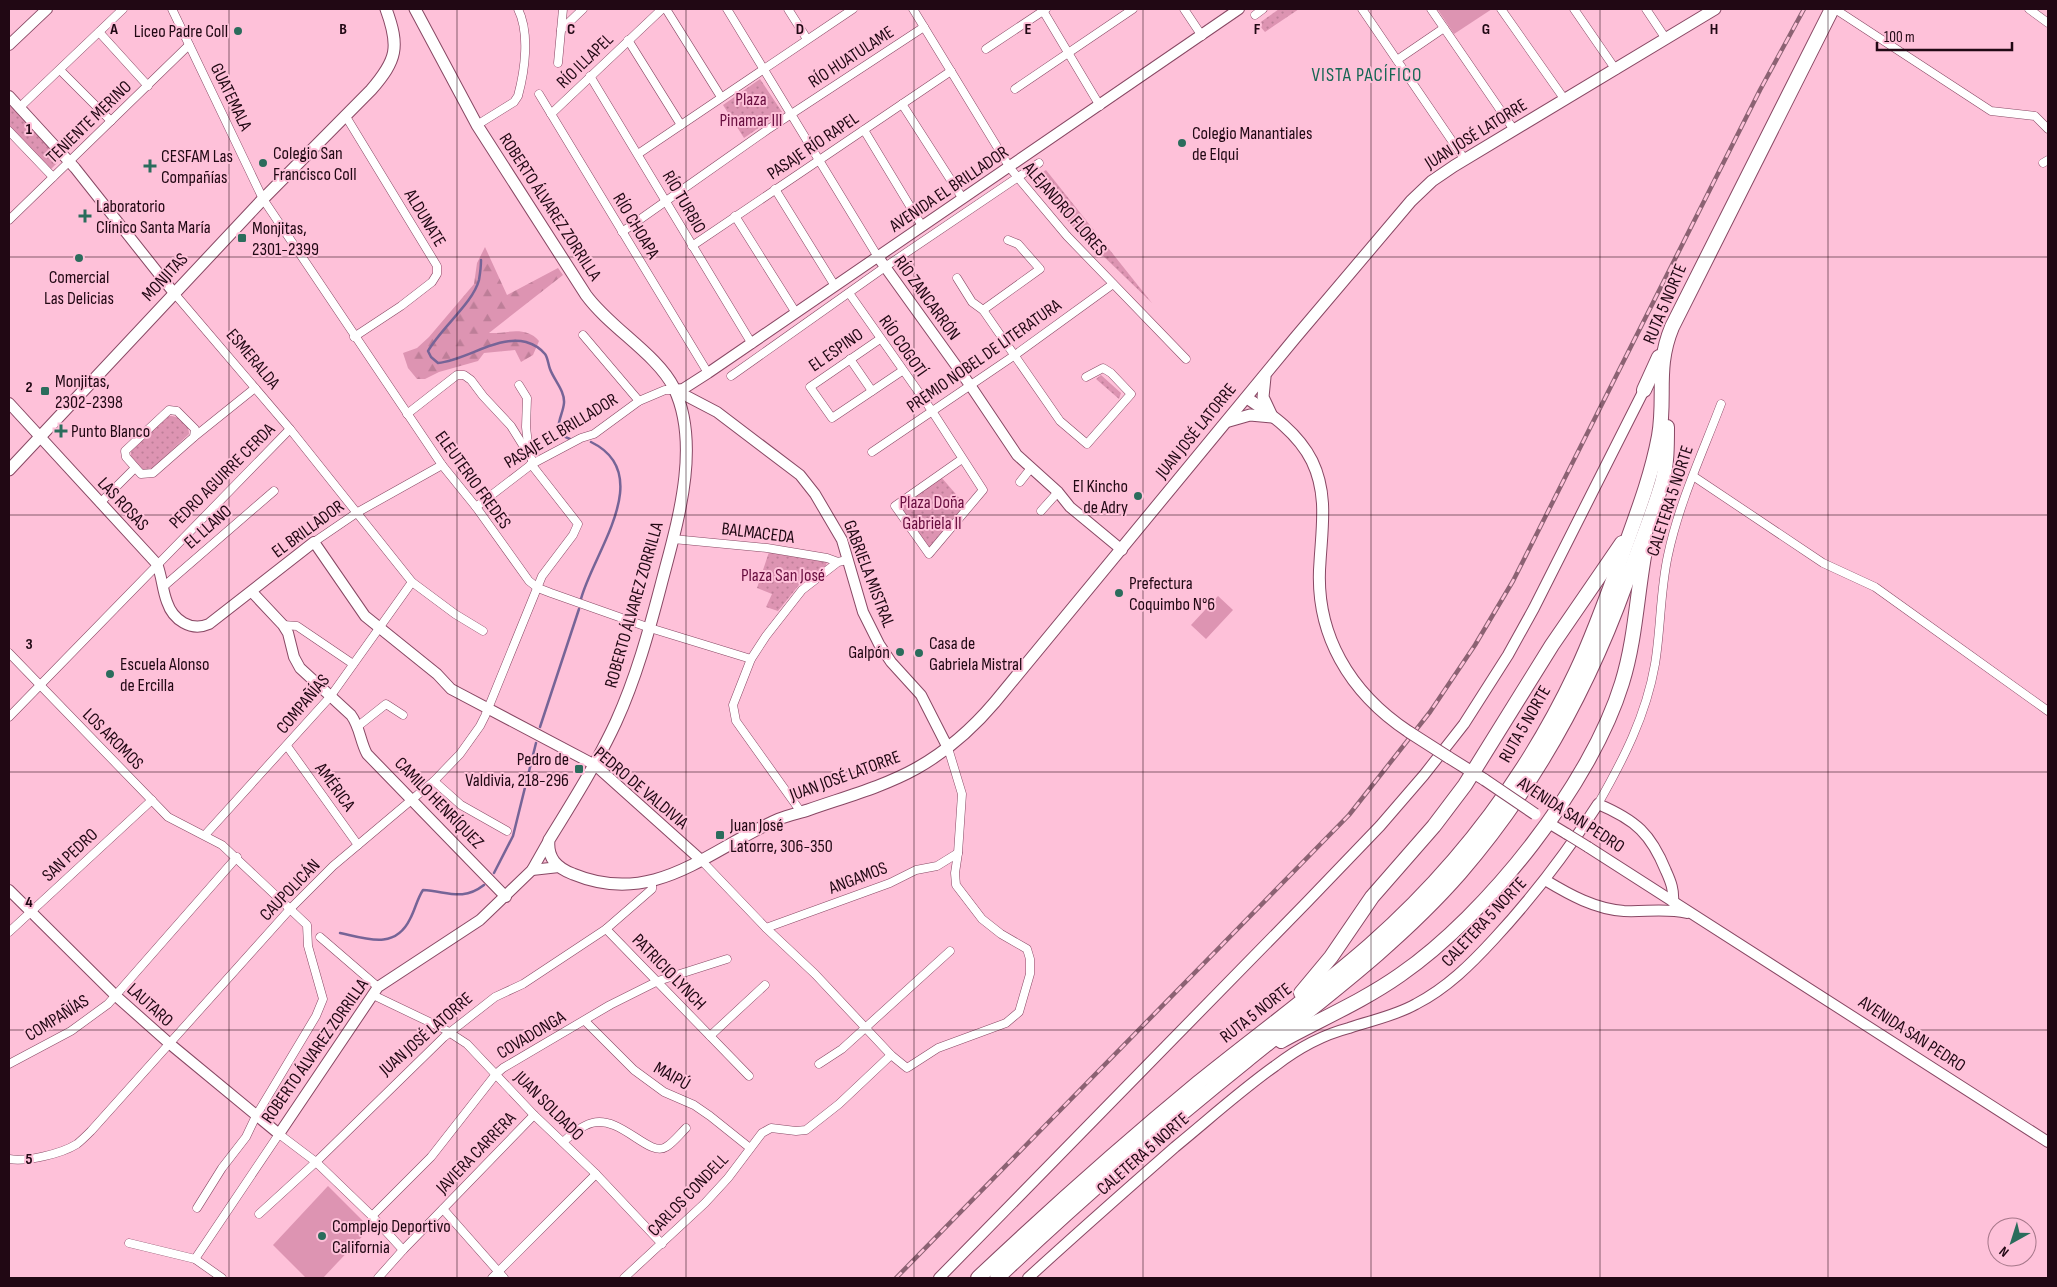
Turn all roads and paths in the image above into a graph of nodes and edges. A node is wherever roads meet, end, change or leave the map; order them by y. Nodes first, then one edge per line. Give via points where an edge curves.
1 (47, 9) edge
2 (123, 9) edge
3 (172, 9) edge
4 (386, 9) edge
5 (415, 9) edge
6 (518, 9) edge
7 (563, 9) edge
8 (584, 9) edge
9 (662, 9) edge
10 (666, 9) edge
11 (728, 9) edge
12 (788, 9) edge
13 (913, 9) edge
14 (1044, 9) edge
15 (1134, 9) edge
16 (1184, 9) edge
17 (1240, 9) edge
18 (1263, 9) edge
19 (1362, 9) edge
20 (1431, 9) edge
21 (1501, 9) edge
22 (1574, 9) edge
23 (1646, 9) edge
24 (2029, 9) edge
25 (849, 10) edge
26 (1712, 10) edge
27 (1836, 10) edge
28 (1255, 15) dead end
29 (2048, 23) edge
30 (924, 27) junction
31 (1444, 28) junction
32 (561, 30) junction
33 (99, 32) junction
34 (1202, 36) junction
35 (628, 40) junction
36 (807, 40) junction
37 (1666, 40) junction
38 (9, 45) edge
39 (190, 46) junction
40 (986, 49) dead end
41 (1069, 53) junction
42 (1397, 60) junction
43 (558, 63) dead end
44 (764, 68) junction
45 (60, 70) junction
46 (1616, 70) junction
47 (951, 71) junction
48 (590, 76) junction
49 (148, 86) junction
50 (1015, 89) dead end
51 (539, 94) dead end
52 (9, 96) edge
53 (721, 98) junction
54 (1565, 100) junction
55 (902, 104) junction
56 (1100, 106) junction
57 (20, 108) junction
58 (551, 114) junction
59 (792, 114) junction
60 (345, 115) junction
61 (111, 122) junction
62 (478, 125) junction
63 (681, 125) junction
64 (2048, 129) edge
65 (864, 130) junction
66 (1514, 130) junction
67 (9, 132) edge
68 (638, 154) junction
69 (819, 160) junction
70 (1466, 160) junction
71 (68, 162) junction
72 (1039, 163) dead end
73 (1010, 168) junction
74 (1018, 176) junction
75 (52, 177) junction
76 (776, 189) junction
77 (263, 199) junction
78 (963, 199) junction
79 (666, 200) junction
80 (735, 216) junction
81 (9, 220) edge
82 (922, 226) junction
83 (622, 232) junction
84 (1008, 240) dead end
85 (692, 246) junction
86 (878, 256) junction
87 (885, 267) junction
88 (957, 278) dead end
89 (1112, 284) junction
90 (835, 286) junction
91 (174, 293) junction
92 (849, 293) junction
93 (983, 310) junction
94 (796, 313) junction
95 (583, 335) dead end
96 (354, 337) junction
97 (1667, 338) junction
98 (880, 339) junction
99 (752, 344) junction
100 (1015, 355) junction
101 (850, 359) junction
102 (1186, 359) dead end
103 (902, 371) junction
104 (708, 373) junction
105 (1266, 374) junction
106 (731, 376) dead end
107 (1086, 377) dead end
108 (970, 385) junction
109 (520, 386) dead end
110 (256, 388) junction
111 (674, 390) junction
112 (1644, 390) joint
113 (872, 391) junction
114 (1247, 398) junction
115 (639, 401) junction
116 (9, 403) edge
117 (1721, 404) dead end
118 (932, 412) junction
119 (407, 414) junction
120 (1273, 417) junction
121 (1228, 421) junction
122 (290, 429) junction
123 (194, 437) junction
124 (39, 438) junction
125 (872, 452) dead end
126 (529, 456) junction
127 (962, 460) junction
128 (532, 463) junction
129 (442, 465) junction
130 (135, 468) junction
131 (1031, 468) junction
132 (9, 470) edge
133 (1693, 476) junction
134 (1020, 482) dead end
135 (274, 491) dead end
136 (1058, 492) junction
137 (100, 503) junction
138 (476, 508) junction
139 (1653, 508) junction
140 (1041, 511) dead end
141 (358, 512) junction
142 (1632, 528) junction
143 (673, 539) junction
144 (314, 542) junction
145 (1122, 550) junction
146 (843, 561) junction
147 (157, 564) junction
148 (412, 582) junction
149 (163, 586) junction
150 (538, 588) junction
151 (252, 592) junction
152 (283, 625) junction
153 (200, 628) joint
154 (650, 628) junction
155 (380, 630) junction
156 (483, 631) dead end
157 (9, 653) edge
158 (751, 659) junction
159 (353, 664) junction
160 (39, 685) junction
161 (330, 697) junction
162 (488, 709) junction
163 (2048, 710) edge
164 (404, 715) dead end
165 (9, 717) edge
166 (358, 728) junction
167 (287, 746) junction
168 (948, 748) junction
169 (594, 765) junction
170 (1479, 777) junction
171 (434, 781) junction
172 (152, 800) junction
173 (412, 801) junction
174 (1598, 804) junction
175 (802, 812) junction
176 (1548, 822) junction
177 (507, 831) dead end
178 (205, 835) junction
179 (549, 840) junction
180 (358, 845) junction
181 (958, 853) junction
182 (237, 858) junction
183 (702, 860) junction
184 (559, 867) junction
185 (532, 870) junction
186 (1545, 880) junction
187 (652, 882) junction
188 (9, 890) edge
189 (506, 896) junction
190 (1673, 902) junction
191 (291, 908) junction
192 (31, 911) junction
193 (1693, 914) junction
194 (606, 928) junction
195 (766, 928) junction
196 (9, 932) edge
197 (320, 936) dead end
198 (950, 952) dead end
199 (727, 959) dead end
200 (658, 981) junction
201 (765, 985) dead end
202 (375, 991) junction
203 (116, 996) junction
204 (586, 1021) junction
205 (865, 1027) junction
206 (1267, 1028) junction
207 (450, 1032) junction
208 (710, 1036) junction
209 (170, 1044) junction
210 (891, 1055) junction
211 (1246, 1061) junction
212 (9, 1064) edge
213 (819, 1064) dead end
214 (907, 1068) joint
215 (496, 1074) junction
216 (749, 1076) dead end
217 (534, 1114) junction
218 (256, 1116) junction
219 (686, 1128) dead end
220 (279, 1134) junction
221 (563, 1142) junction
222 (2048, 1142) edge
223 (750, 1148) junction
224 (9, 1159) edge
225 (316, 1162) junction
226 (596, 1174) junction
227 (197, 1208) dead end
228 (443, 1209) junction
229 (259, 1214) dead end
230 (372, 1216) junction
231 (129, 1244) dead end
232 (662, 1244) junction
233 (403, 1250) junction
234 (195, 1259) junction
235 (498, 1276) edge
236 (222, 1278) edge
237 (378, 1278) edge
238 (624, 1278) edge
239 (939, 1278) edge
240 (978, 1278) edge
241 (997, 1278) edge
242 (1028, 1278) edge

1 - 38 street
2 - 33 street
3 - 39 street, GUATEMALA
4 - 60 main road, MONJITAS via 395,42 388,71
5 - 62 main road, ROBERTO ÁLVAREZ ZORRILLA
6 - 62 street via 524,20 525,34 518,96 514,102
7 - 32 street
8 - 32 street
9 - 35 street, RÍO ILLAPEL
10 - 53 street
11 - 44 street, RÍO ZANCARRÓN
12 - 36 street
13 - 30 street, ALEJANDRO FLORES
14 - 40 street
14 - 41 street
15 - 41 street
16 - 34 street
17 - 34 street, AVENIDA EL BRILLADOR
18 - 28 street
19 - 42 street
20 - 31 street
21 - 54 street
22 - 46 street
23 - 37 street
24 - 29 street
25 - 36 street
26 - 37 main road, JUAN JOSÉ LATORRE
27 - 64 street via 1991,111 2034,116
27 - 97 highway, RUTA 5 NORTE
27 - 139 highway, RUTA 5 NORTE via 1673,341 1666,376 1665,471
30 - 47 street, ALEJANDRO FLORES
30 - 59 street, RÍO HUATULAME
31 - 42 street
31 - 66 street
32 - 43 street
33 - 45 street
33 - 49 street
34 - 56 street, AVENIDA EL BRILLADOR
35 - 48 street, RÍO ILLAPEL
35 - 63 street
36 - 44 street
37 - 46 main road, JUAN JOSÉ LATORRE
39 - 49 street, TENIENTE MERINO
39 - 77 street, GUATEMALA
41 - 50 street
41 - 56 street
42 - 70 street
44 - 53 street
44 - 59 street, RÍO ZANCARRÓN
45 - 57 street
45 - 61 street
46 - 54 main road, JUAN JOSÉ LATORRE
47 - 55 street, PASAJE RÍO RAPEL
47 - 73 street, ALEJANDRO FLORES
48 - 58 street, RÍO ILLAPEL
48 - 68 street, RÍO TURBIO
49 - 61 street, TENIENTE MERINO
51 - 58 street, RÍO CHOAPA
52 - 57 street, ESMERALDA
53 - 63 street
54 - 66 main road, JUAN JOSÉ LATORRE
55 - 65 street, PASAJE RÍO RAPEL
55 - 78 street
56 - 73 street, AVENIDA EL BRILLADOR
57 - 71 street, ESMERALDA
58 - 83 street, RÍO CHOAPA
59 - 69 street, RÍO ZANCARRÓN
59 - 79 street, RÍO HUATULAME
60 - 77 main road, MONJITAS
60 - 96 street, ALDUNATE via 437,266 432,282
61 - 71 street, TENIENTE MERINO
62 - 111 main road, ROBERTO ÁLVAREZ ZORRILLA via 592,304 655,363
63 - 68 street
65 - 69 street, PASAJE RÍO RAPEL
65 - 82 street
66 - 70 main road, JUAN JOSÉ LATORRE
67 - 75 street
68 - 79 street, RÍO TURBIO
69 - 76 street, PASAJE RÍO RAPEL
69 - 86 street, RÍO ZANCARRÓN
70 - 105 main road, JUAN JOSÉ LATORRE via 1432,181 1411,201
71 - 75 street, TENIENTE MERINO
71 - 91 street, ESMERALDA
72 - 74 street, AVENIDA EL BRILLADOR
73 - 74 street, ALEJANDRO FLORES
73 - 78 street, AVENIDA EL BRILLADOR
74 - 87 street, AVENIDA EL BRILLADOR
74 - 89 street, ALEJANDRO FLORES
75 - 81 street, TENIENTE MERINO
76 - 80 street, PASAJE RÍO RAPEL
76 - 90 street
77 - 91 main road, MONJITAS
77 - 96 street, ELEUTERIO FREDES
78 - 82 street, AVENIDA EL BRILLADOR
79 - 83 street, RÍO HUATULAME
79 - 85 street, RÍO TURBIO
80 - 85 street, PASAJE RÍO RAPEL
80 - 94 street
82 - 86 street, AVENIDA EL BRILLADOR
83 - 104 street, RÍO CHOAPA
84 - 93 street via 1018,244 1040,269
85 - 99 street, RÍO TURBIO
86 - 87 street, RÍO ZANCARRÓN
86 - 90 street, AVENIDA EL BRILLADOR
87 - 92 street, AVENIDA EL BRILLADOR
87 - 108 street, RÍO ZANCARRÓN
88 - 93 street via 972,302
89 - 100 street, PREMIO NOBEL DE LITERATURA
89 - 102 street, ALEJANDRO FLORES
90 - 94 street, AVENIDA EL BRILLADOR
91 - 110 street, ESMERALDA
91 - 124 main road, MONJITAS
92 - 98 street, RÍO COGOTÍ
92 - 106 street, AVENIDA EL BRILLADOR
93 - 100 street
94 - 99 street, AVENIDA EL BRILLADOR
95 - 115 street
96 - 119 street, ELEUTERIO FREDES
97 - 112 highway
97 - 142 highway, RUTA 5 NORTE via 1661,369 1659,436
98 - 101 street, EL ESPINO
98 - 103 street, RÍO COGOTÍ
99 - 104 street, AVENIDA EL BRILLADOR
100 - 107 street via 1060,421 1087,444 1131,394 1103,368
100 - 108 street, PREMIO NOBEL DE LITERATURA
101 - 113 street
101 - 113 street, EL ESPINO via 810,387 832,418
103 - 113 street
103 - 118 street, RÍO COGOTÍ
104 - 111 street, AVENIDA EL BRILLADOR
105 - 114 main road, JUAN JOSÉ LATORRE
105 - 120 main road via 1263,397
108 - 118 street, PREMIO NOBEL DE LITERATURA
108 - 131 street, RÍO ZANCARRÓN via 1012,448
109 - 126 street via 527,398
110 - 122 street, ESMERALDA
110 - 123 street
111 - 115 street via 661,391
111 - 143 main road, ROBERTO ÁLVAREZ ZORRILLA via 684,427 686,458
111 - 146 street, GABRIELA MISTRAL via 717,412 800,475 842,540
112 - 239 street via 1522,630 1448,746 1360,847
114 - 120 main road, AVENIDA SAN PEDRO
114 - 121 main road, JUAN JOSÉ LATORRE
115 - 128 street, PASAJE EL BRILLADOR via 594,434
116 - 124 street, LAS ROSAS
117 - 133 street, CALETERA 5 NORTE
118 - 125 street, PREMIO NOBEL DE LITERATURA
118 - 127 street, RÍO COGOTÍ
119 - 126 street via 457,375 464,375 511,426
119 - 129 street, ELEUTERIO FREDES
120 - 121 main road via 1250,415
120 - 170 main road, AVENIDA SAN PEDRO, bridge via 1302,445 1320,482 1324,516 1319,564 1322,616 1348,672 1383,713
121 - 145 main road, JUAN JOSÉ LATORRE
122 - 141 street, ESMERALDA
122 - 147 street, PEDRO AGUIRRE CERDA
123 - 130 street via 153,473 142,474
123 - 130 street via 195,429 177,411 169,410 125,451
124 - 132 main road, MONJITAS
124 - 137 street, LAS ROSAS
126 - 128 street
127 - 127 street, RÍO COGOTÍ via 983,490 929,554 895,506
128 - 138 street, PASAJE EL BRILLADOR
128 - 150 street, CAUPOLICÁN via 578,524 542,576
129 - 138 street, ELEUTERIO FREDES
129 - 141 street, EL BRILLADOR
130 - 137 street
131 - 134 street
131 - 136 street, RÍO ZANCARRÓN
133 - 163 street via 1823,563 1875,587
133 - 174 street, CALETERA 5 NORTE via 1668,555 1658,647 1647,700 1632,741
135 - 149 street, EL LLANO
136 - 140 street
136 - 145 street, RÍO ZANCARRÓN
137 - 147 street, LAS ROSAS
138 - 150 street, ELEUTERIO FREDES via 519,569
139 - 176 highway via 1622,684 1596,746
139 - 211 highway, RUTA 5 NORTE via 1612,619 1576,702 1500,823 1449,885 1392,942
141 - 144 street, EL BRILLADOR
141 - 148 street, ESMERALDA
142 - 170 highway via 1552,645
142 - 206 highway, RUTA 5 NORTE via 1575,673 1536,746 1488,817 1447,868 1392,925
143 - 146 street, BALMACEDA via 767,548
143 - 154 main road, ROBERTO ÁLVAREZ ZORRILLA
144 - 151 street, EL BRILLADOR
144 - 155 street, PEDRO DE VALDIVIA via 364,616
145 - 168 main road, JUAN JOSÉ LATORRE via 984,715
146 - 158 street via 802,590
146 - 168 street, GABRIELA MISTRAL via 879,644 921,695
147 - 149 street, LAS ROSAS
147 - 160 street, PEDRO AGUIRRE CERDA
148 - 155 street, COMPAÑÍAS
148 - 156 street, ESMERALDA
149 - 153 street, LAS ROSAS via 170,610 192,628
150 - 154 street, ELEUTERIO FREDES
150 - 162 street, CAUPOLICÁN
151 - 152 street, CAMILO HENRÍQUEZ
151 - 153 street, EL BRILLADOR
152 - 159 street, CAMILO HENRÍQUEZ via 297,626
152 - 161 street, CAMILO HENRÍQUEZ via 300,668
154 - 158 street, ELEUTERIO FREDES
154 - 169 main road, ROBERTO ÁLVAREZ ZORRILLA via 617,721
155 - 159 street, COMPAÑÍAS
155 - 162 street, PEDRO DE VALDIVIA via 458,694
157 - 160 street, LOS AROMOS
158 - 175 street via 733,705 736,721
159 - 161 street, COMPAÑÍAS
160 - 165 street, PEDRO AGUIRRE CERDA
160 - 172 street, LOS AROMOS
161 - 166 street, CAMILO HENRÍQUEZ via 351,715
161 - 167 street, COMPAÑÍAS
162 - 169 street, PEDRO DE VALDIVIA
162 - 171 street, CAUPOLICÁN via 470,740
164 - 166 street via 386,704
166 - 173 street, CAMILO HENRÍQUEZ via 367,754
167 - 178 street, COMPAÑÍAS
167 - 180 street, AMÉRICA
168 - 175 main road, JUAN JOSÉ LATORRE via 885,784
168 - 181 street, GABRIELA MISTRAL via 962,794
169 - 179 main road, ROBERTO ÁLVAREZ ZORRILLA
169 - 183 street, PEDRO DE VALDIVIA
170 - 176 main road, AVENIDA SAN PEDRO, bridge
170 - 206 highway via 1372,897 1321,969
171 - 173 street, CAUPOLICÁN
171 - 177 street via 461,804
172 - 178 street, LOS AROMOS via 177,823
172 - 192 street, SAN PEDRO
173 - 180 street, CAUPOLICÁN
173 - 189 street, CAMILO HENRÍQUEZ
174 - 186 street, CALETERA 5 NORTE
174 - 190 street via 1626,819 1650,838 1672,886
175 - 183 main road, JUAN JOSÉ LATORRE via 760,828
176 - 190 street, AVENIDA SAN PEDRO, bridge
176 - 211 highway via 1482,902 1416,963 1366,996
178 - 182 street
179 - 184 main road via 550,854
179 - 185 street, ROBERTO ÁLVAREZ ZORRILLA
180 - 191 street, CAUPOLICÁN
181 - 195 street, ANGAMOS via 937,866 916,870
181 - 214 street, GABRIELA MISTRAL via 956,885 982,919 1027,949 1030,967 1026,994 1019,1012 1006,1023 938,1048
182 - 191 street
182 - 203 street, COMPAÑÍAS
183 - 187 main road
183 - 195 street, PEDRO DE VALDIVIA
184 - 185 street
184 - 187 main road via 603,882
185 - 189 street, ROBERTO ÁLVAREZ ZORRILLA
186 - 193 street via 1580,900 1602,908 1671,910
186 - 242 street, CALETERA 5 NORTE via 1484,951 1448,984 1405,1010 1332,1033 1275,1066 1151,1169
187 - 194 street, JUAN JOSÉ LATORRE via 652,889
188 - 192 street, LAUTARO
189 - 202 street, ROBERTO ÁLVAREZ ZORRILLA via 480,920
190 - 193 street, AVENIDA SAN PEDRO
191 - 209 street, CAUPOLICÁN
191 - 218 street via 307,925 308,946 322,999 316,1016
192 - 196 street, SAN PEDRO
192 - 203 street, LAUTARO
193 - 222 street, AVENIDA SAN PEDRO
194 - 200 street, PATRICIO LYNCH
194 - 207 street, JUAN JOSÉ LATORRE via 523,984 495,997
195 - 205 street, PEDRO DE VALDIVIA
197 - 202 street, JUAN SOLDADO
198 - 205 street
199 - 200 street, COVADONGA
200 - 204 street, COVADONGA
200 - 208 street, PATRICIO LYNCH
201 - 208 street, PATRICIO LYNCH
202 - 207 street, JUAN SOLDADO
202 - 220 street, ROBERTO ÁLVAREZ ZORRILLA
203 - 209 street, LAUTARO
203 - 212 street, COMPAÑÍAS via 71,1031
204 - 215 street, COVADONGA via 556,1035
204 - 223 street, MAIPÚ via 634,1070 664,1092 694,1105
205 - 210 street, PEDRO DE VALDIVIA
205 - 213 street via 842,1049
206 - 240 highway, RUTA 5 NORTE via 1135,1136
207 - 215 street, JUAN SOLDADO via 474,1050
207 - 225 street, JUAN JOSÉ LATORRE
208 - 216 street, PATRICIO LYNCH
209 - 218 street, LAUTARO
209 - 224 street, CAUPOLICÁN via 76,1144 26,1160
210 - 214 street, PEDRO DE VALDIVIA
210 - 223 street, CARLOS CONDELL via 806,1130 771,1128 762,1133
211 - 241 highway, RUTA 5 NORTE via 1113,1173
215 - 217 street, JUAN SOLDADO
215 - 230 street, COVADONGA via 431,1157
217 - 221 street, JUAN SOLDADO
217 - 228 street, JAVIERA CARRERA
218 - 220 street, LAUTARO
218 - 227 street via 246,1137
219 - 221 street via 666,1148 660,1149 652,1148 619,1127 600,1122 585,1126
220 - 225 street
220 - 234 street, ROBERTO ÁLVAREZ ZORRILLA
221 - 226 street, JUAN SOLDADO
223 - 232 street, CARLOS CONDELL via 728,1178
225 - 229 street, JUAN JOSÉ LATORRE
225 - 230 street
226 - 232 street, JUAN SOLDADO
226 - 235 street
228 - 233 street, JAVIERA CARRERA
228 - 235 street
230 - 233 street
231 - 234 street
232 - 238 street, CARLOS CONDELL
233 - 237 street, JAVIERA CARRERA
234 - 236 street

